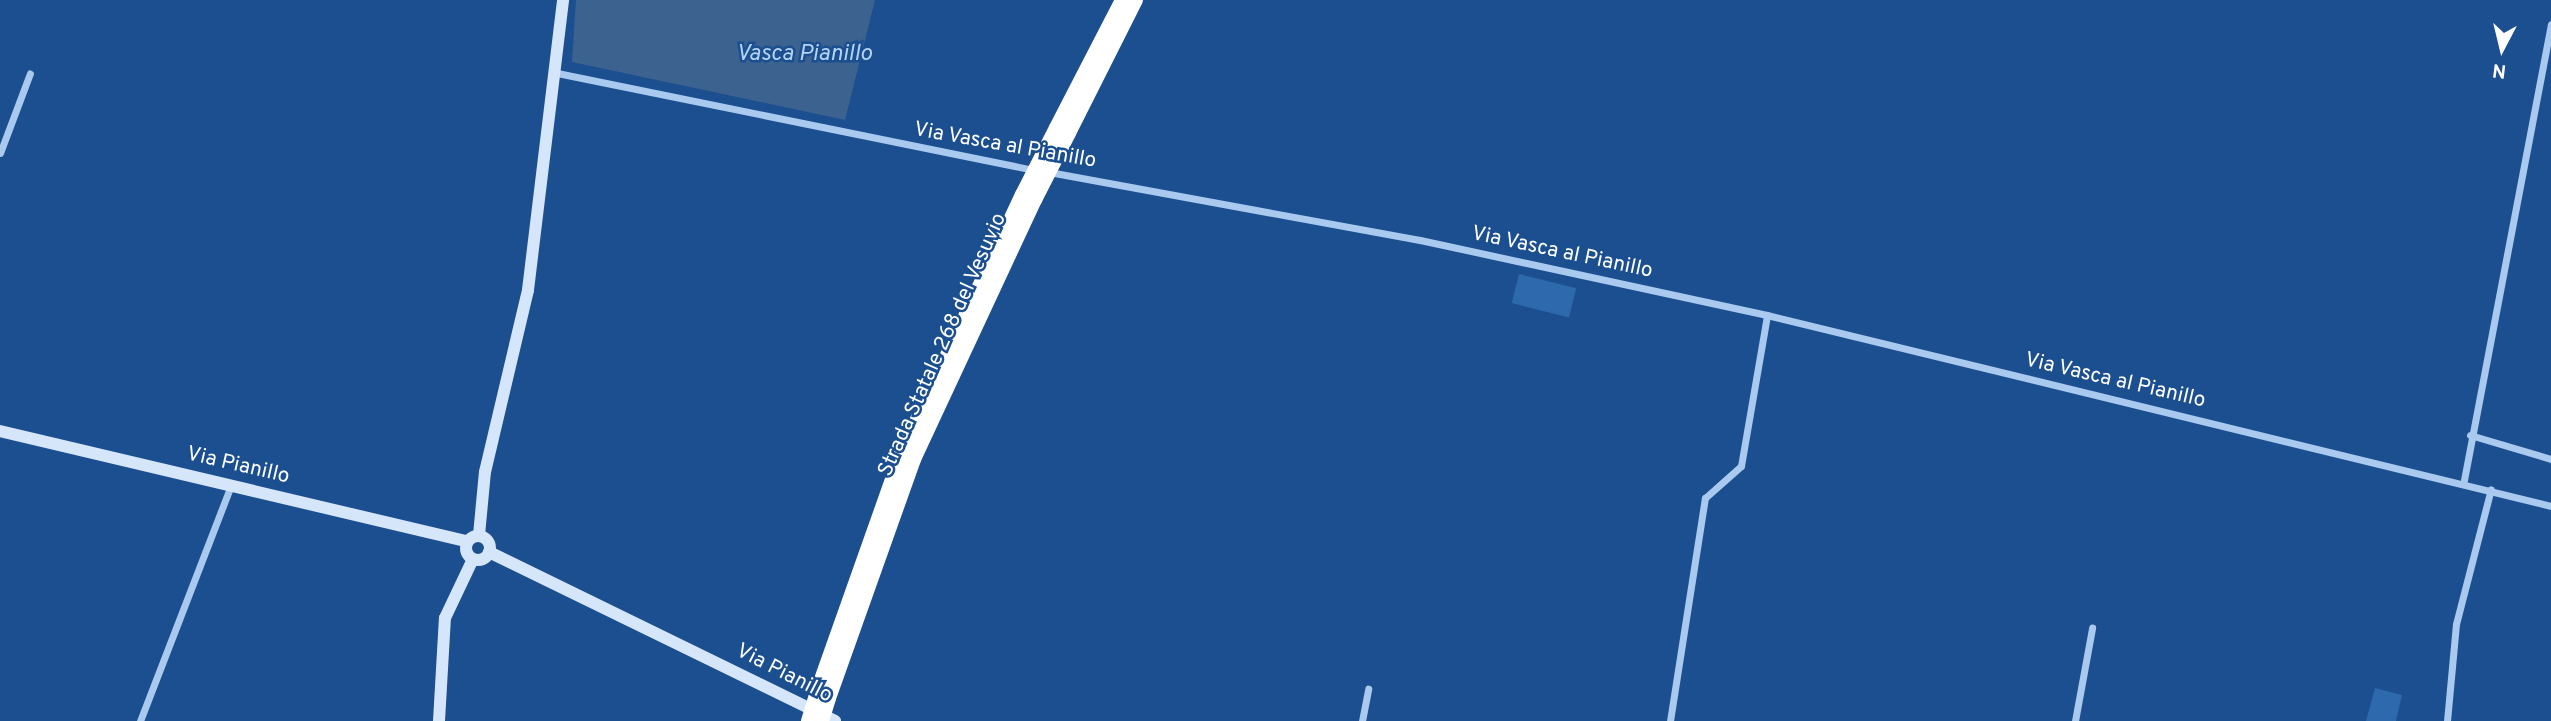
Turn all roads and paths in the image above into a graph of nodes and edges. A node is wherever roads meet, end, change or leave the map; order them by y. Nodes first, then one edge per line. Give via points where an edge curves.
1 (563, 0) edge
2 (1123, 0) edge
3 (1135, 0) edge
4 (2551, 24) edge
5 (30, 73) dead end
6 (557, 73) junction
7 (1062, 131) junction
8 (0, 153) edge
9 (1767, 315) junction
10 (0, 431) edge
11 (2470, 435) junction
12 (2551, 460) edge
13 (2464, 480) junction
14 (231, 484) junction
15 (2491, 489) junction
16 (2551, 506) edge
17 (473, 538) junction
18 (489, 552) junction
19 (473, 559) junction
20 (2092, 628) dead end
21 (1368, 689) dead end
22 (823, 696) junction
23 (140, 721) edge
24 (439, 721) edge
25 (809, 721) edge
26 (821, 721) edge
27 (835, 721) edge
28 (1362, 721) edge
29 (1670, 721) edge
30 (2075, 721) edge
31 (2447, 721) edge

1 - 6 street
2 - 7 highway, Strada Statale 268 del Vesuvio
3 - 7 highway, Strada Statale 268 del Vesuvio
4 - 11 street
5 - 8 street
6 - 9 street, Via Vasca al Pianillo via 914,149 1420,240
6 - 17 street via 528,290
7 - 22 highway, Strada Statale 268 del Vesuvio, bridge via 902,454
9 - 13 street, Via Vasca al Pianillo
9 - 29 street via 1741,466 1706,498
10 - 14 street, Via Pianillo
11 - 12 street
11 - 13 street
13 - 15 street, Via Vasca al Pianillo
14 - 17 street, Via Pianillo
14 - 23 street
15 - 16 street, Via Vasca al Pianillo
15 - 31 street via 2456,624
17 - 18 street
17 - 19 street
18 - 19 street
18 - 27 street, Via Pianillo
19 - 24 street via 445,618
20 - 30 street
21 - 28 street
22 - 25 highway, Strada Statale 268 del Vesuvio, bridge
22 - 26 highway, Strada Statale 268 del Vesuvio, bridge

